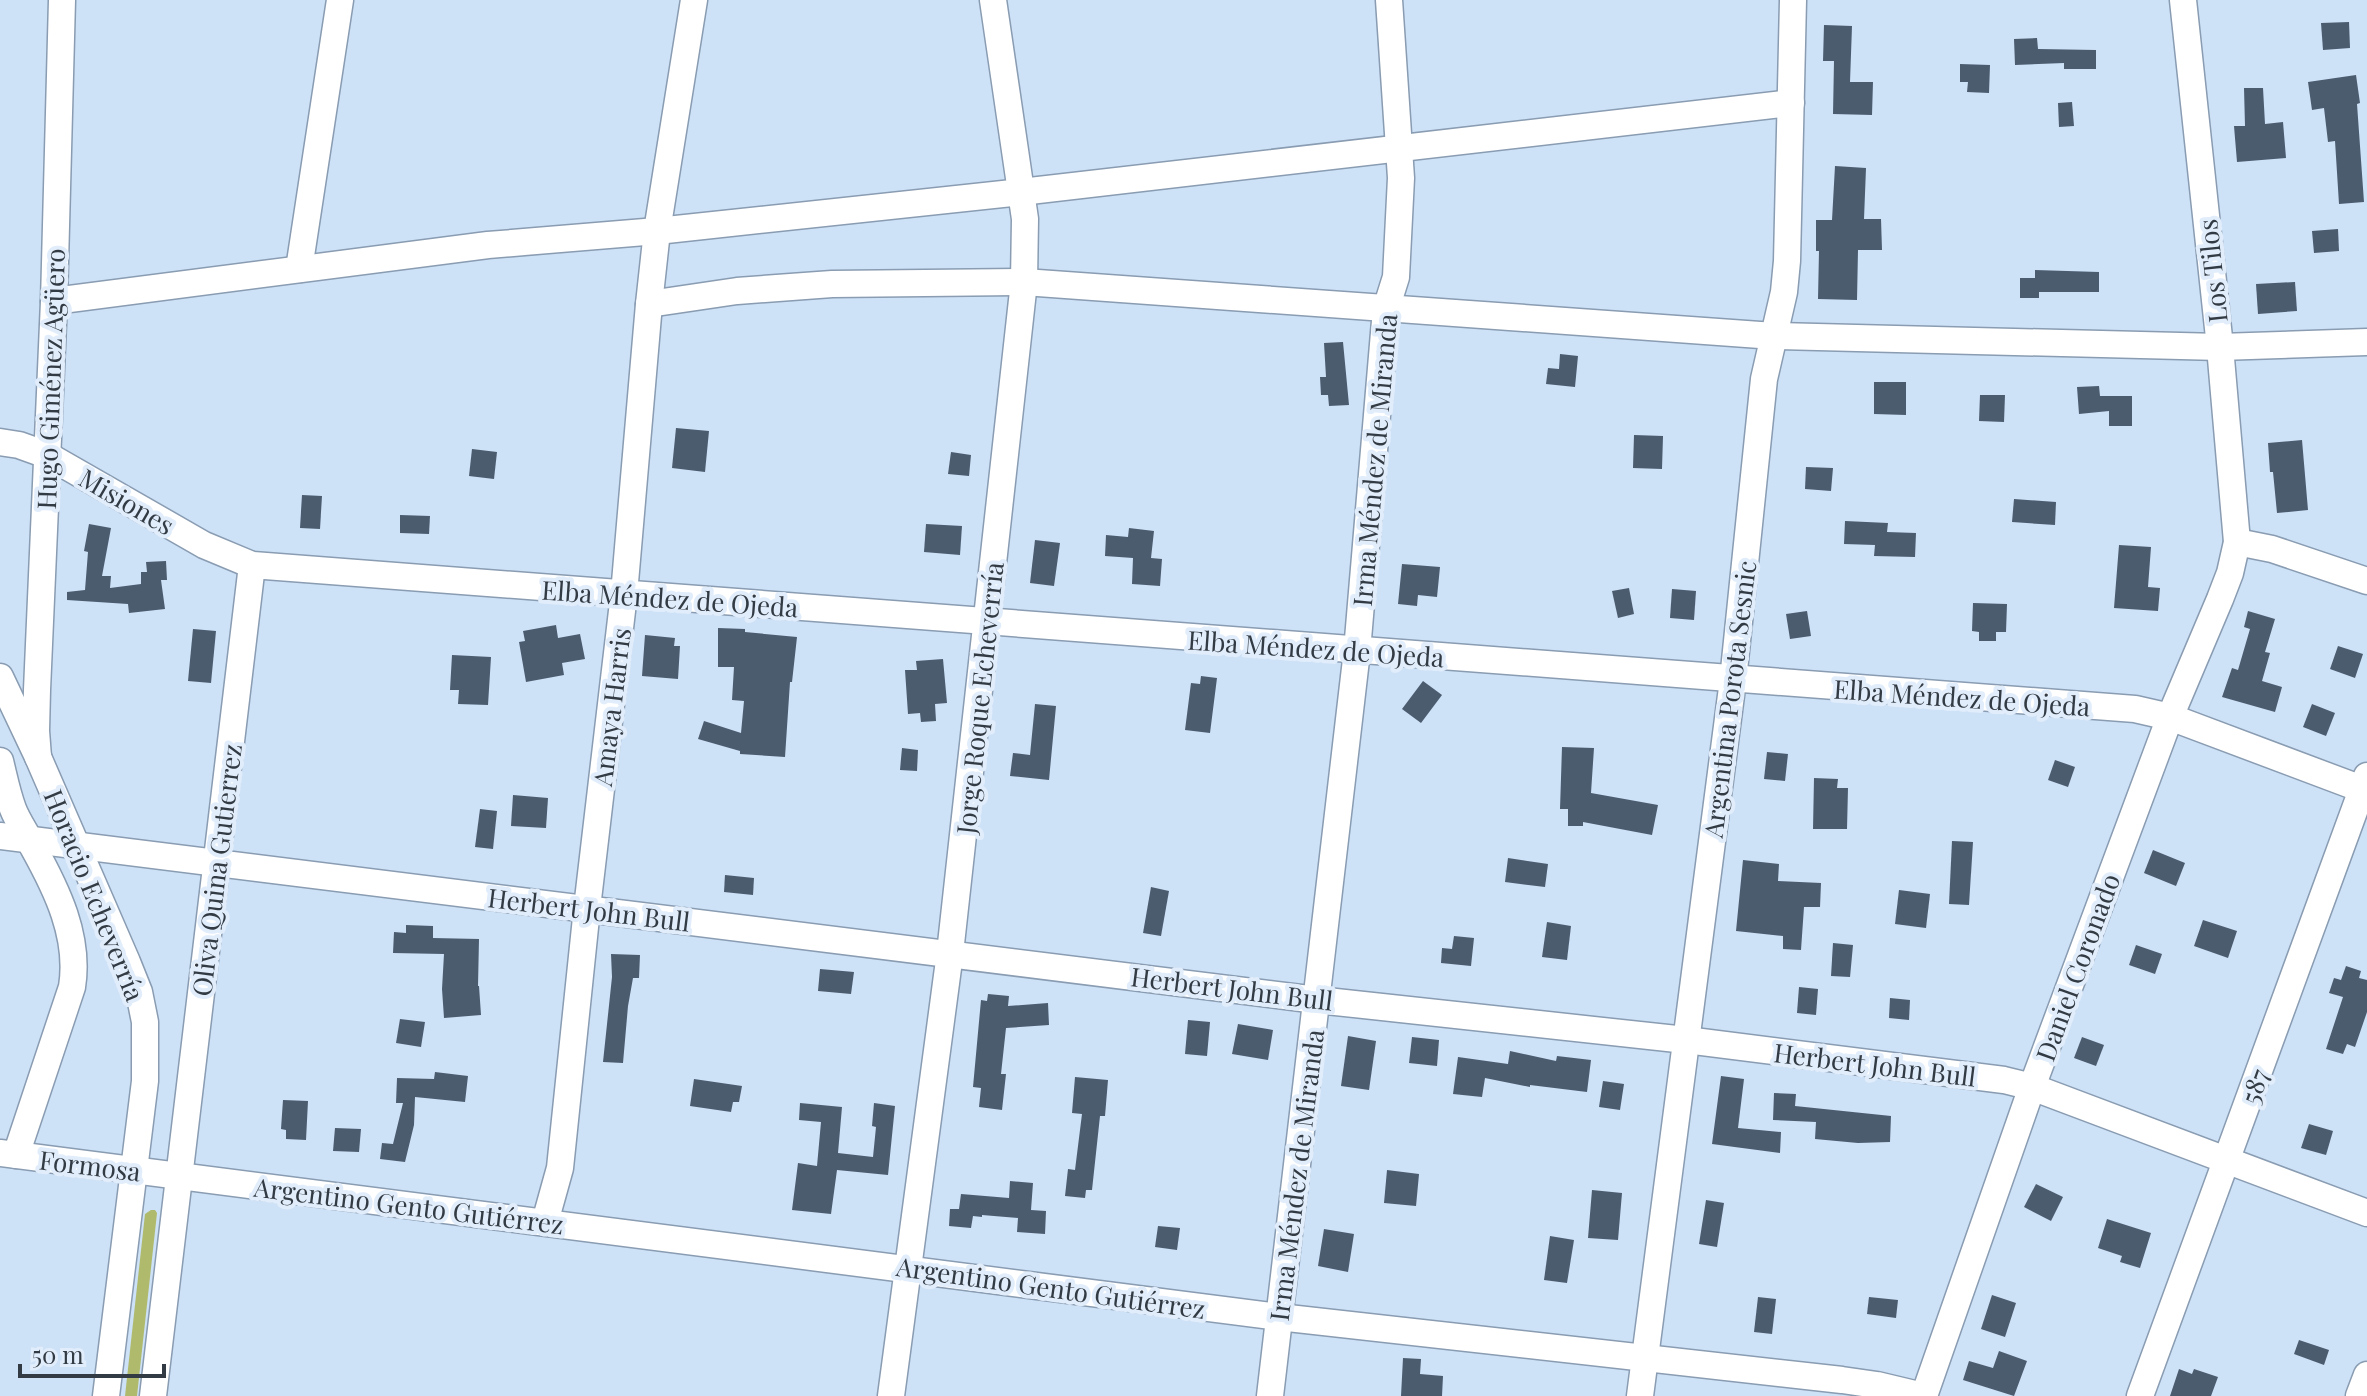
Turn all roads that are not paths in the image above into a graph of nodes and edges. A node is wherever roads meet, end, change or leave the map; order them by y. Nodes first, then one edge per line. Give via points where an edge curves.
1 (62, 0) edge
2 (340, 0) edge
3 (694, 0) edge
4 (993, 0) edge
5 (1389, 0) edge
6 (1793, 0) edge
7 (2183, 0) edge
8 (1791, 103) junction
9 (1400, 149) junction
10 (1021, 192) junction
11 (657, 231) junction
12 (299, 269) junction
13 (1024, 282) junction
14 (54, 301) junction
15 (649, 304) junction
16 (1386, 309) junction
17 (1774, 336) junction
18 (2367, 342) edge
19 (2220, 347) junction
20 (0, 442) edge
21 (47, 455) junction
22 (2237, 542) junction
23 (252, 565) junction
24 (2367, 581) edge
25 (624, 594) junction
26 (988, 622) junction
27 (1357, 651) junction
28 (0, 677) edge
29 (1733, 680) junction
30 (2170, 717) junction
31 (38, 757) junction
32 (0, 761) edge
33 (2365, 785) edge
34 (0, 836) edge
35 (30, 841) junction
36 (76, 847) junction
37 (217, 863) junction
38 (587, 908) junction
39 (950, 953) junction
40 (1317, 1000) junction
41 (1686, 1040) junction
42 (2032, 1087) junction
43 (8, 1154) edge
44 (2227, 1161) junction
45 (134, 1170) junction
46 (180, 1176) junction
47 (2367, 1213) edge
48 (545, 1222) junction
49 (908, 1268) junction
50 (1279, 1317) junction
51 (1645, 1359) junction
52 (2367, 1375) edge
53 (106, 1396) edge
54 (153, 1396) edge
55 (891, 1396) edge
56 (1270, 1396) edge
57 (1640, 1396) edge
58 (1924, 1396) edge
59 (2140, 1396) edge
60 (2359, 1396) edge

1 - 14 street, Hugo Giménez Agüero
2 - 12 street
3 - 11 street, Amaya Harris
4 - 10 street, Jorge Roque Echeverría
5 - 9 street, Irma Méndez de Miranda
6 - 8 street, Argentina Porota Sesnic
7 - 19 street, Los Tilos
8 - 9 street
8 - 17 street, Argentina Porota Sesnic via 1787,261
9 - 10 street
9 - 16 street, Irma Méndez de Miranda via 1396,277
10 - 11 street
10 - 13 street, Jorge Roque Echeverría
11 - 12 street
11 - 15 street, Amaya Harris
12 - 14 street
13 - 15 street via 832,284
13 - 16 street
13 - 26 street, Jorge Roque Echeverría
14 - 21 street, Hugo Giménez Agüero
15 - 25 street, Amaya Harris
16 - 17 street
16 - 27 street, Irma Méndez de Miranda
17 - 19 street
17 - 29 street, Argentina Porota Sesnic via 1764,379
18 - 19 street
19 - 22 street, Los Tilos
20 - 21 street, Misiones
21 - 23 street, Misiones via 204,545
21 - 31 street, Hugo Giménez Agüero
22 - 24 street
22 - 30 street, Daniel Coronado via 2230,573
23 - 25 street, Elba Méndez de Ojeda
23 - 37 street, Oliva Quina Gutierrez
25 - 26 street, Elba Méndez de Ojeda
25 - 38 street, Amaya Harris
26 - 27 street, Elba Méndez de Ojeda
26 - 39 street, Jorge Roque Echeverría
27 - 29 street, Elba Méndez de Ojeda
27 - 40 street, Irma Méndez de Miranda
28 - 31 street, Horacio Echeverría
29 - 30 street, Elba Méndez de Ojeda via 2135,709
29 - 41 street, Argentina Porota Sesnic
30 - 33 street, Elba Méndez de Ojeda
30 - 42 street, Daniel Coronado
31 - 36 street, Horacio Echeverría
32 - 35 street via 13,809
33 - 44 street, 587
34 - 35 street, Herbert John Bull
35 - 36 street, Herbert John Bull
35 - 43 street via 63,909 75,968
36 - 37 street, Herbert John Bull
36 - 45 street, Horacio Echeverría via 139,992 145,1022 145,1081
37 - 38 street, Herbert John Bull
37 - 46 street, Oliva Quina Gutierrez
38 - 39 street, Herbert John Bull
38 - 48 street, Amaya Harris via 560,1168
39 - 40 street, Herbert John Bull
39 - 49 street, Jorge Roque Echeverría
40 - 41 street, Herbert John Bull
40 - 50 street, Irma Méndez de Miranda
41 - 42 street, Herbert John Bull
41 - 51 street, Argentina Porota Sesnic
42 - 44 street, Herbert John Bull
42 - 58 street, Daniel Coronado
43 - 45 street, Formosa
44 - 47 street, Herbert John Bull
44 - 59 street, 587
45 - 46 street, Formosa
45 - 53 street, Horacio Echeverría
46 - 48 street, Argentino Gento Gutiérrez
46 - 54 street, Oliva Quina Gutierrez
48 - 49 street, Argentino Gento Gutiérrez
49 - 50 street, Argentino Gento Gutiérrez
49 - 55 street, Jorge Roque Echeverría
50 - 51 street, Argentino Gento Gutiérrez
50 - 56 street, Irma Méndez de Miranda
51 - 57 street, Argentina Porota Sesnic
51 - 58 street, Argentino Gento Gutiérrez via 1842,1380
52 - 60 street

